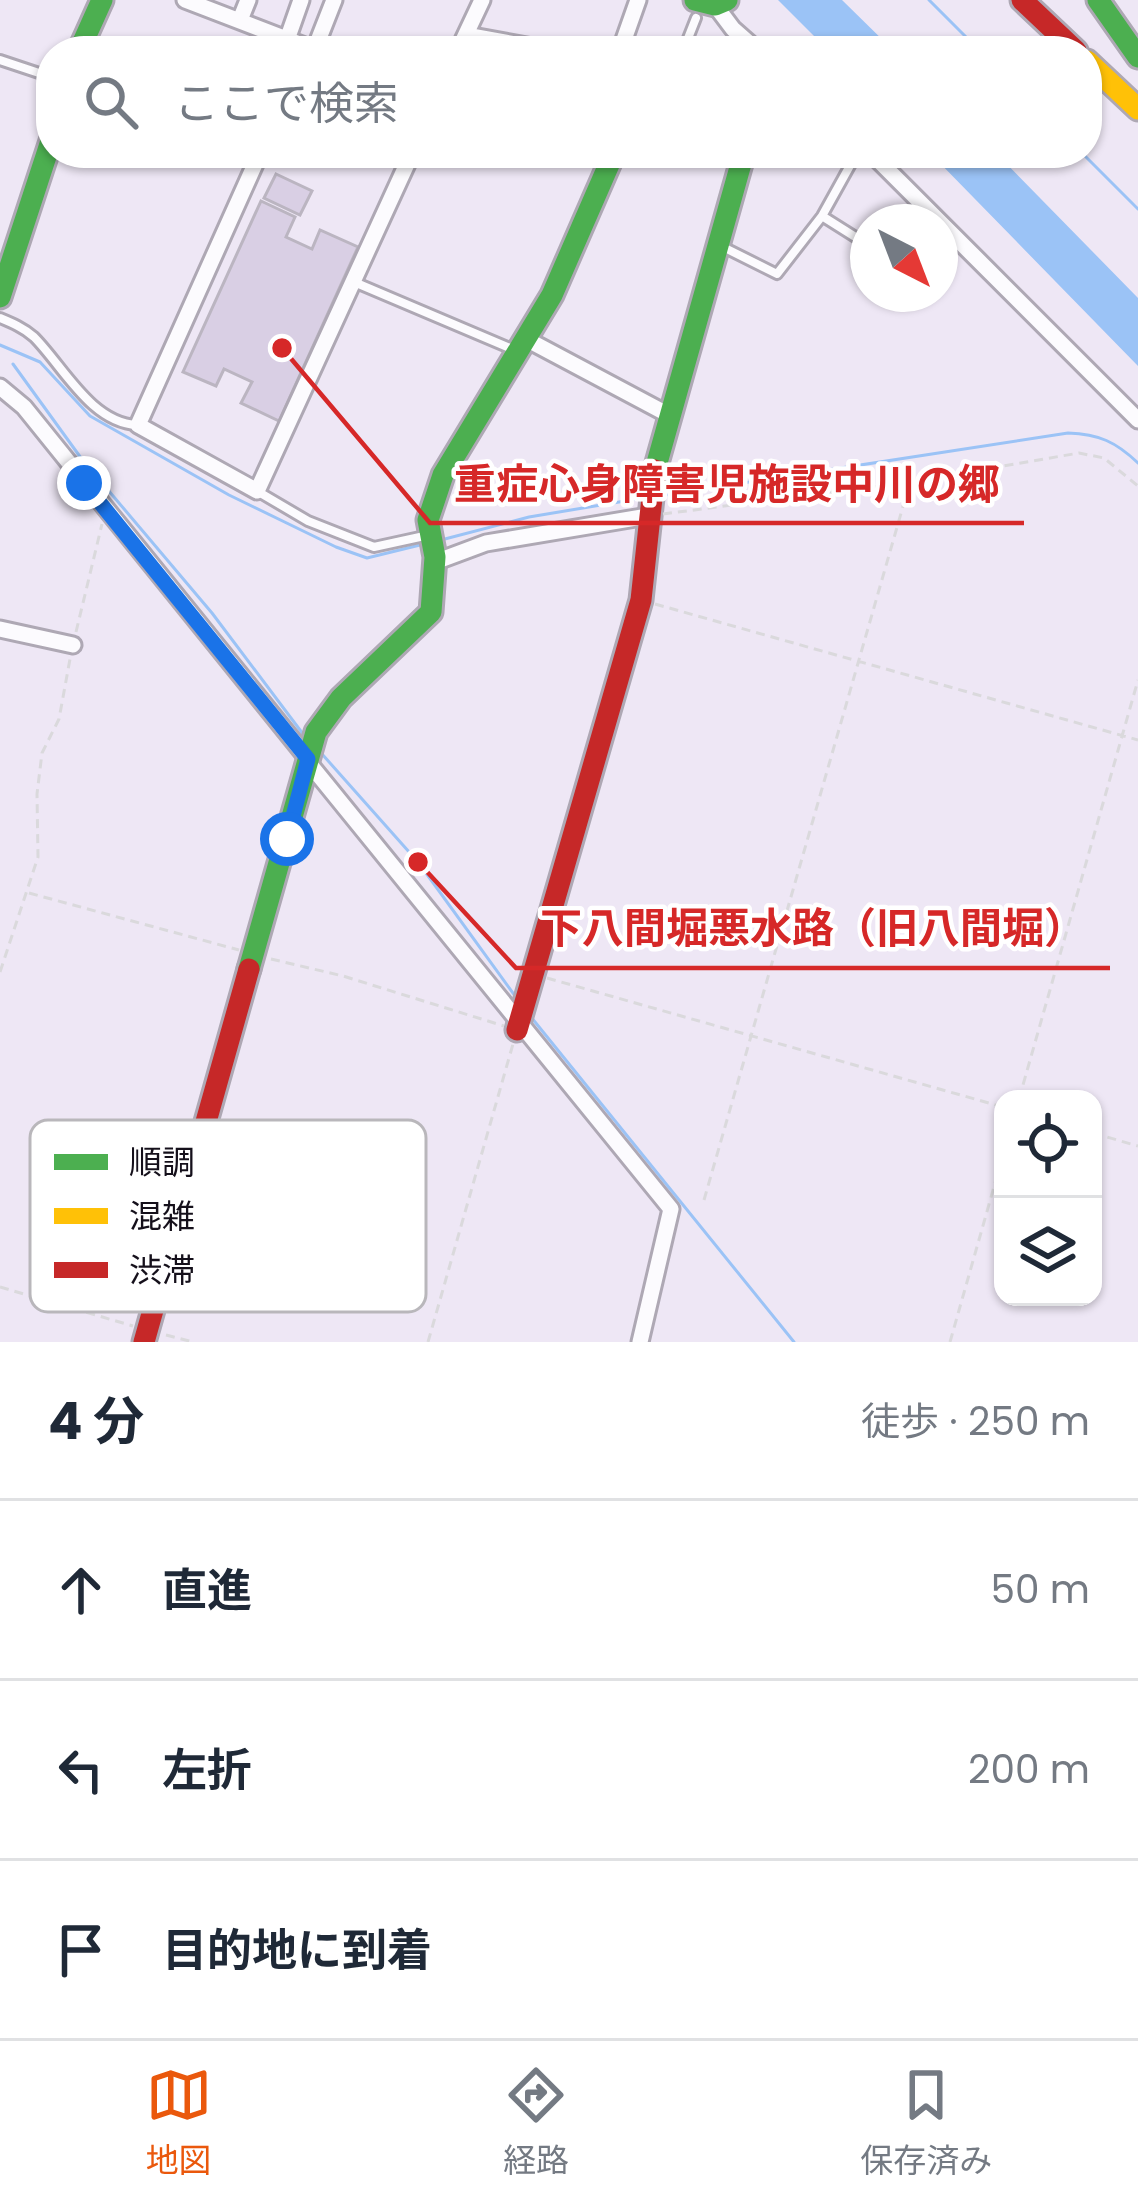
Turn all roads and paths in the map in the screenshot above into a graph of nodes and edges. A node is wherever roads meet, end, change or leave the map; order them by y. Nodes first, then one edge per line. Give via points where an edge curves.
1 (102, 0) edge
2 (185, 0) edge
3 (248, 0) edge
4 (301, 0) edge
5 (334, 0) edge
6 (482, 0) edge
7 (638, 0) edge
8 (1098, 0) edge
9 (1111, 0) edge
10 (1030, 2) edge
11 (708, 6) edge
12 (240, 20) junction
13 (467, 32) junction
14 (86, 36) edge
15 (284, 36) edge
16 (287, 36) edge
17 (320, 36) edge
18 (465, 36) edge
19 (490, 36) edge
20 (625, 36) edge
21 (691, 36) edge
22 (741, 36) edge
23 (1062, 36) edge
24 (1138, 37) edge
25 (1138, 57) edge
26 (0, 60) edge
27 (36, 72) edge
28 (1102, 75) edge
29 (1138, 109) edge
30 (42, 168) edge
31 (253, 168) edge
32 (405, 168) edge
33 (607, 168) edge
34 (740, 168) edge
35 (849, 168) edge
36 (886, 168) edge
37 (822, 216) junction
38 (850, 234) edge
39 (718, 245) junction
40 (353, 281) junction
41 (0, 297) edge
42 (0, 318) edge
43 (522, 345) junction
44 (0, 388) edge
45 (669, 415) junction
46 (1138, 420) edge
47 (137, 424) junction
48 (910, 482) junction
49 (1138, 486) edge
50 (257, 491) junction
51 (105, 511) junction
52 (647, 516) junction
53 (433, 551) junction
54 (641, 600) junction
55 (0, 629) edge
56 (73, 645) junction
57 (859, 661) junction
58 (1138, 680) edge
59 (1123, 736) junction
60 (1138, 740) edge
61 (310, 752) junction
62 (29, 893) junction
63 (256, 955) junction
64 (0, 972) edge
65 (533, 975) junction
66 (518, 1025) junction
67 (752, 1035) junction
68 (1022, 1090) edge
69 (994, 1105) edge
70 (208, 1120) edge
71 (1102, 1136) edge
72 (1138, 1146) edge
73 (994, 1187) edge
74 (704, 1200) dead end
75 (0, 1287) edge
76 (30, 1297) edge
77 (74, 1312) edge
78 (146, 1336) edge
79 (193, 1342) edge
80 (428, 1342) edge
81 (640, 1342) edge
82 (950, 1342) edge

1 - 14 main road
2 - 12 street
3 - 12 street
4 - 16 street
5 - 17 street
6 - 13 street
7 - 20 street
8 - 25 main road
9 - 24 street
10 - 23 main road
11 - 21 lane
11 - 22 street
12 - 15 street
13 - 18 street
13 - 19 lane
26 - 27 lane
28 - 29 main road
30 - 41 main road
31 - 47 street
32 - 40 street
33 - 43 main road
34 - 39 main road
35 - 37 lane
36 - 46 street
37 - 38 lane
37 - 39 lane via 777,274
39 - 45 main road
40 - 43 lane
40 - 50 street
42 - 47 lane via 32,335 94,405
43 - 45 street
43 - 53 main road via 449,460 428,520
44 - 51 street
45 - 52 main road
47 - 50 street
48 - 49 path via 1079,453 1104,458
48 - 52 path
48 - 57 path
50 - 53 lane via 374,547
51 - 56 path
51 - 61 street
52 - 53 street
52 - 54 main road
53 - 61 main road via 435,604 341,698
54 - 57 path
54 - 65 main road
55 - 56 street
56 - 62 path via 42,753
57 - 59 path
57 - 67 path
58 - 59 path
59 - 60 path
59 - 68 path
61 - 63 main road
61 - 66 street
62 - 63 path
62 - 64 path
63 - 66 path
63 - 70 main road
65 - 66 main road
65 - 67 path
66 - 80 path
66 - 81 street via 671,1209
67 - 69 path
67 - 74 path
71 - 72 path
73 - 82 path
75 - 76 path
77 - 78 path
78 - 79 path

